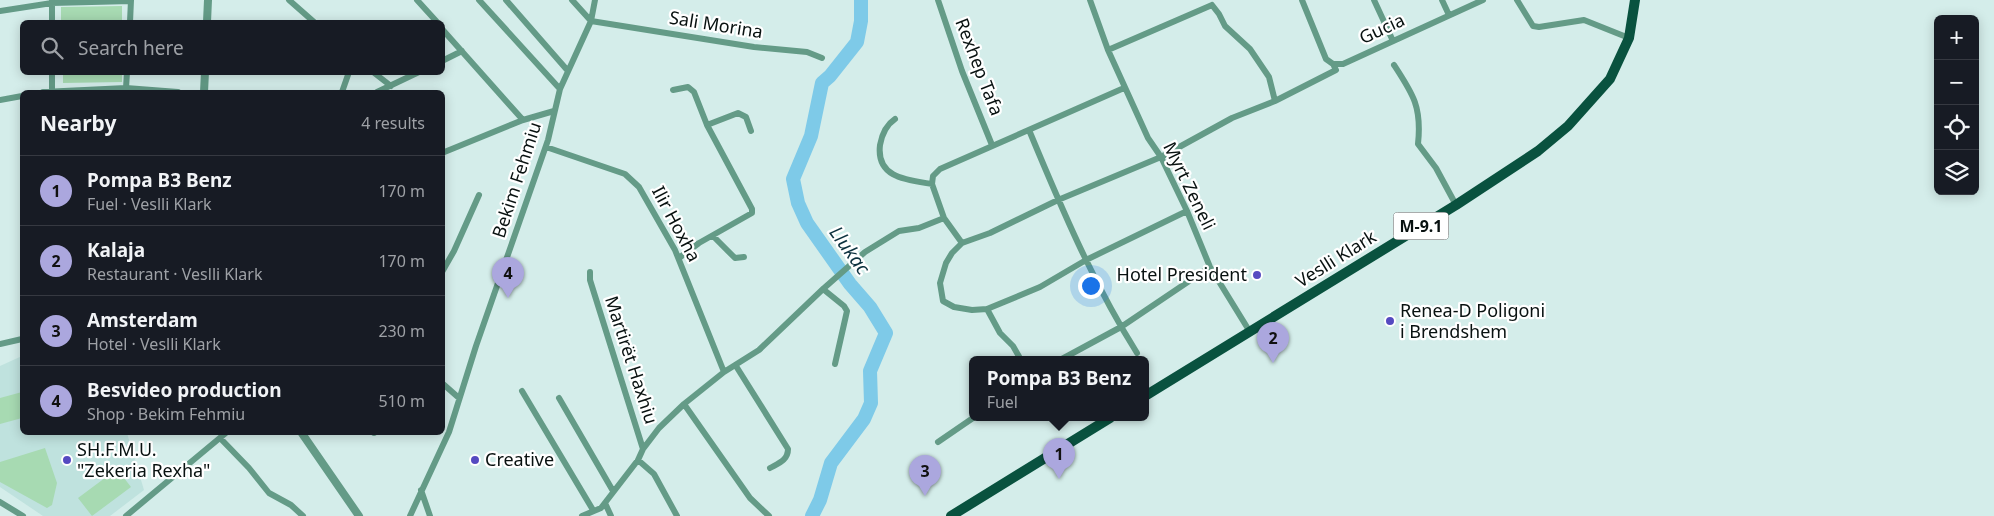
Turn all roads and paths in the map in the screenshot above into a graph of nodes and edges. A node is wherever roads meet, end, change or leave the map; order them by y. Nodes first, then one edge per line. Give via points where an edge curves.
1 (208, 0) edge
2 (289, 0) edge
3 (417, 0) edge
4 (479, 0) edge
5 (506, 0) edge
6 (572, 0) edge
7 (595, 0) edge
8 (938, 0) edge
9 (1090, 0) edge
10 (1302, 0) edge
11 (1374, 0) edge
12 (1442, 0) edge
13 (1482, 0) edge
14 (1517, 0) edge
15 (1635, 0) edge
16 (131, 1) edge
17 (52, 2) edge
18 (1212, 3) edge
19 (0, 11) edge
20 (1449, 15) junction
21 (52, 20) edge
22 (130, 20) edge
23 (207, 20) edge
24 (312, 20) edge
25 (435, 20) edge
26 (591, 21) junction
27 (445, 32) edge
28 (1629, 38) junction
29 (1393, 41) junction
30 (1108, 50) junction
31 (462, 51) junction
32 (822, 58) dead end
33 (445, 60) edge
34 (1334, 64) junction
35 (1394, 64) dead end
36 (568, 71) junction
37 (52, 75) edge
38 (126, 75) edge
39 (204, 75) edge
40 (348, 75) edge
41 (377, 75) edge
42 (413, 75) edge
43 (391, 86) junction
44 (126, 88) junction
45 (1124, 88) junction
46 (560, 89) junction
47 (52, 90) edge
48 (77, 90) edge
49 (152, 90) edge
50 (204, 90) edge
51 (343, 90) edge
52 (382, 90) edge
53 (673, 90) dead end
54 (20, 96) edge
55 (0, 100) edge
56 (1275, 100) junction
57 (554, 111) junction
58 (895, 119) dead end
59 (523, 120) junction
60 (707, 125) junction
61 (1029, 130) junction
62 (751, 131) dead end
63 (992, 145) junction
64 (546, 147) junction
65 (445, 152) edge
66 (1161, 157) junction
67 (932, 184) junction
68 (479, 195) dead end
69 (1058, 200) junction
70 (1456, 205) junction
71 (1187, 211) junction
72 (944, 218) junction
73 (713, 236) junction
74 (962, 243) junction
75 (744, 257) dead end
76 (679, 258) junction
77 (1086, 260) junction
78 (445, 267) edge
79 (1210, 267) junction
80 (590, 272) dead end
81 (823, 289) junction
82 (987, 309) junction
83 (1121, 327) junction
84 (1250, 332) junction
85 (20, 339) edge
86 (0, 344) edge
87 (1138, 353) dead end
88 (1019, 356) edge
89 (1067, 356) edge
90 (835, 364) dead end
91 (736, 366) junction
92 (724, 372) junction
93 (445, 386) edge
94 (522, 391) dead end
95 (1149, 394) edge
96 (459, 398) junction
97 (559, 398) dead end
98 (684, 404) junction
99 (969, 421) edge
100 (1105, 421) edge
101 (223, 435) edge
102 (303, 435) edge
103 (220, 438) junction
104 (938, 442) dead end
105 (643, 449) junction
106 (638, 460) junction
107 (770, 468) dead end
108 (422, 490) junction
109 (613, 491) junction
110 (0, 502) edge
111 (604, 503) junction
112 (593, 510) junction
113 (23, 516) edge
114 (126, 516) edge
115 (303, 516) edge
116 (359, 516) edge
117 (410, 516) edge
118 (430, 516) edge
119 (582, 516) edge
120 (611, 516) edge
121 (677, 516) edge
122 (769, 516) edge
123 (951, 516) edge

1 - 23 street
2 - 24 street
3 - 25 street
4 - 46 street
5 - 36 street
6 - 26 street
7 - 26 street, Bekim Fehmiu
8 - 63 street, Rexhep Tafa via 962,72
9 - 30 street, Myrt Zeneli
10 - 34 street via 1326,58
11 - 29 street
12 - 20 street
13 - 20 street, Gucia
14 - 28 street via 1532,26 1584,20
15 - 28 main road, Veslli Klark / M-9.1
16 - 17 street
16 - 22 street
17 - 19 street
17 - 21 street
18 - 30 street
18 - 56 street via 1225,26 1250,50 1269,77
20 - 29 street, Gucia
26 - 32 street, Sali Morina via 754,47 807,52
26 - 36 street, Bekim Fehmiu
27 - 31 street
28 - 70 main road, Veslli Klark / M-9.1 via 1610,79 1568,126 1538,151
29 - 34 street, Gucia via 1343,64
30 - 45 street, Myrt Zeneli
31 - 33 street
31 - 59 street
34 - 56 street via 1336,70
35 - 70 street via 1412,93 1419,114 1418,144 1436,168
36 - 46 street, Bekim Fehmiu
37 - 47 street
38 - 44 street
39 - 50 street
40 - 51 street
41 - 43 street
42 - 43 street
43 - 52 street
44 - 48 street
44 - 49 street
45 - 61 street
45 - 66 street, Myrt Zeneli
46 - 57 street, Bekim Fehmiu
53 - 60 street via 688,87 694,92
54 - 55 street
56 - 66 street via 1232,118
57 - 59 street
57 - 64 street, Bekim Fehmiu
58 - 67 street via 888,124 881,139 879,155 883,167 892,175
59 - 65 street
60 - 62 street via 738,114 746,117
60 - 73 street via 752,209 751,215
61 - 63 street
61 - 69 street
63 - 67 street via 940,169 933,176
64 - 76 street, Ilir Hoxha via 625,174 639,187
64 - 96 street, Bekim Fehmiu
66 - 69 street
66 - 71 street, Myrt Zeneli
67 - 72 street
68 - 78 street
69 - 74 street
69 - 77 street
70 - 84 main road, Veslli Klark / M-9.1
71 - 77 street
71 - 79 street, Myrt Zeneli
72 - 74 street
72 - 81 street via 919,228 899,231 865,252
73 - 75 street via 735,258
73 - 76 street
74 - 82 street via 946,262 940,284 943,301 954,307
76 - 92 street, Ilir Hoxha
77 - 82 street via 1040,287
77 - 83 street
79 - 83 street
79 - 84 street, Myrt Zeneli
80 - 105 street, Martirët Haxhiu
81 - 90 street via 847,311
81 - 91 street via 759,350
82 - 88 street via 1000,333
83 - 87 street
83 - 89 street
84 - 95 main road, Veslli Klark / M-9.1
85 - 86 street
91 - 92 street
91 - 107 street via 788,449 787,457
92 - 98 street
93 - 96 street
94 - 112 street
96 - 108 street, Bekim Fehmiu via 449,432
97 - 109 street
98 - 105 street
98 - 122 street via 750,498
99 - 104 street
100 - 123 main road
101 - 103 street
102 - 116 street
103 - 114 street
103 - 115 street via 269,493 291,504
105 - 106 street
106 - 109 street
106 - 121 street via 654,474
108 - 117 street, Bekim Fehmiu
108 - 118 street
109 - 111 street
110 - 113 street
111 - 112 street via 601,508
111 - 120 street
112 - 119 street

